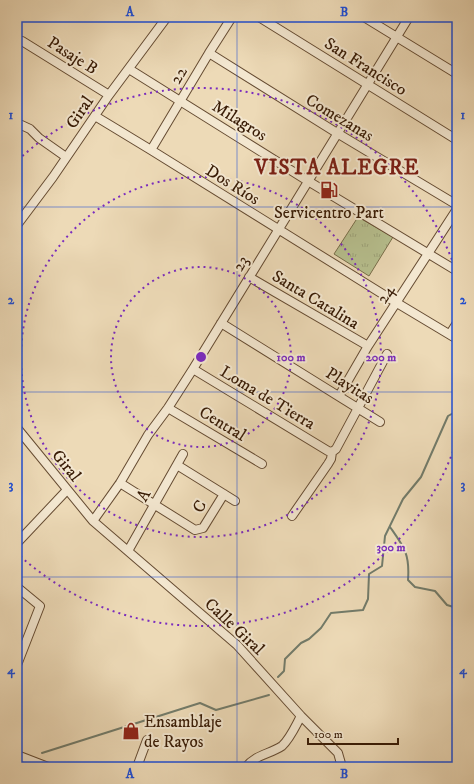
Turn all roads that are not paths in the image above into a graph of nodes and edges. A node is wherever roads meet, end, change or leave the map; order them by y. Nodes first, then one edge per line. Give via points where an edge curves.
1 (167, 17) edge
2 (232, 17) edge
3 (259, 17) edge
4 (364, 17) edge
5 (409, 17) edge
6 (396, 37) junction
7 (22, 41) dead end
8 (209, 53) junction
9 (129, 69) junction
10 (457, 74) edge
11 (367, 84) junction
12 (109, 95) junction
13 (180, 100) junction
14 (95, 116) junction
15 (17, 123) edge
16 (337, 132) junction
17 (457, 140) edge
18 (151, 150) junction
19 (66, 157) junction
20 (308, 181) junction
21 (457, 205) edge
22 (457, 209) edge
23 (17, 225) edge
24 (278, 230) junction
25 (429, 254) junction
26 (457, 271) edge
27 (249, 277) junction
28 (397, 303) junction
29 (221, 323) junction
30 (457, 323) edge
31 (453, 337) edge
32 (368, 346) junction
33 (387, 354) dead end
34 (193, 369) junction
35 (339, 396) junction
36 (168, 408) junction
37 (357, 408) junction
38 (380, 422) dead end
39 (17, 428) edge
40 (330, 451) junction
41 (183, 454) dead end
42 (262, 464) dead end
43 (177, 465) junction
44 (120, 484) junction
45 (67, 490) junction
46 (224, 494) junction
47 (235, 501) dead end
48 (154, 505) junction
49 (292, 516) dead end
50 (93, 521) junction
51 (17, 543) edge
52 (128, 551) junction
53 (17, 587) edge
54 (17, 665) edge
55 (301, 716) junction
56 (147, 740) dead end
57 (17, 755) edge
58 (28, 763) edge
59 (48, 767) edge
60 (137, 767) edge
61 (246, 767) edge
62 (342, 767) edge

1 - 9 street, Giral
2 - 8 street, 22
3 - 11 street, San Francisco
4 - 6 street
5 - 6 street, 23
6 - 10 street
6 - 11 street, 23
7 - 12 street, Pasaje B
8 - 13 street, 22
8 - 16 street, Comezanas
9 - 12 street, Giral
9 - 13 street, Milagros
11 - 16 street, 23
11 - 17 street, San Francisco
12 - 14 street, Giral
13 - 18 street, 22
13 - 20 street, Milagros
14 - 18 street, Dos Ríos
14 - 19 street, Giral
15 - 19 street via 30,129
16 - 20 street, 23
16 - 21 street, Comezanas
18 - 24 street, Dos Ríos
19 - 23 street, Giral
20 - 24 street, 23
20 - 25 street, Milagros
22 - 25 street, 24
24 - 27 street, 23
24 - 28 street, Dos Ríos
25 - 26 street, Milagros
25 - 28 street, 24
27 - 29 street, 23
27 - 32 street, Santa Catalina
28 - 31 street, Dos Ríos
28 - 32 street, 24
29 - 34 street, 23
29 - 35 street, Playitas
30 - 31 street
32 - 35 street, 24
33 - 37 street
34 - 36 street, 23
34 - 40 street, Loma de Tierra
35 - 37 street, Playitas
36 - 42 street, Central
36 - 44 street, 23 via 148,435
37 - 38 street, Playitas
37 - 40 street via 336,449
39 - 45 street, Giral
40 - 49 street via 331,459
41 - 43 street, A
43 - 46 street
43 - 48 street, A
44 - 48 street
44 - 50 street, 23
45 - 50 street, Giral
45 - 51 street
46 - 47 street
46 - 48 street, C via 203,528 195,530
48 - 52 street, A
50 - 52 street, Calle Giral
52 - 55 street, Calle Giral via 237,644
53 - 54 street via 40,606
55 - 61 street via 284,744 257,757
55 - 62 street, Calle Giral via 338,753
56 - 60 street
57 - 58 street
58 - 59 street

